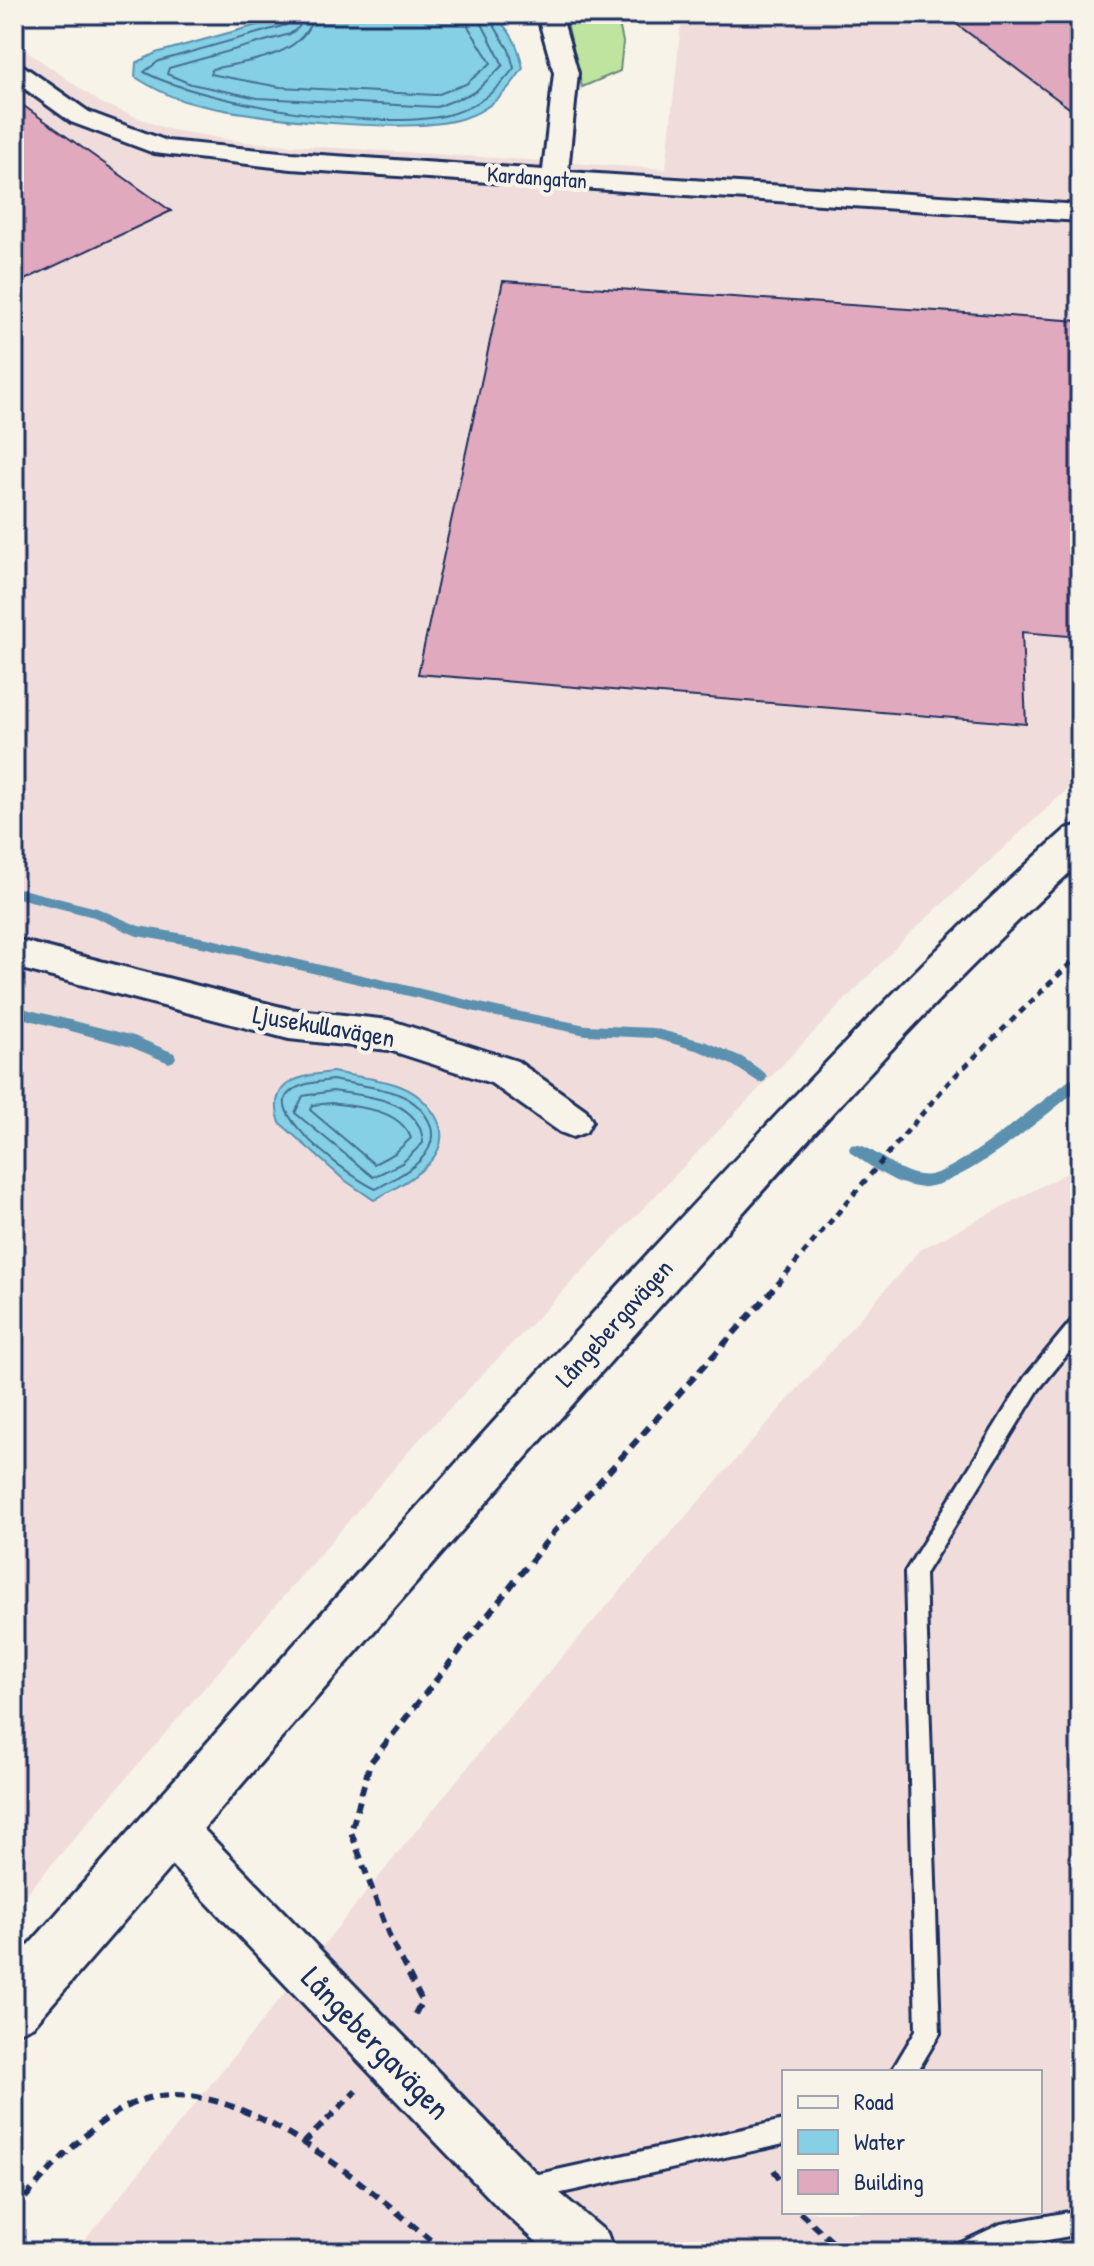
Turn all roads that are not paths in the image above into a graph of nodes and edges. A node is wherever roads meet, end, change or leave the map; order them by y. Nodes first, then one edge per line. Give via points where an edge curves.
1 (549, 14) edge
2 (14, 70) edge
3 (555, 178) junction
4 (1080, 213) edge
5 (1080, 840) edge
6 (14, 953) edge
7 (573, 1121) dead end
8 (1080, 1325) edge
9 (169, 1828) junction
10 (14, 2005) edge
11 (904, 2070) edge
12 (782, 2132) edge
13 (518, 2191) junction
14 (1080, 2222) edge
15 (588, 2252) edge
16 (970, 2252) edge

1 - 3 street via 566,73
2 - 3 street, Kardangatan via 80,117 163,148
3 - 4 street, Kardangatan
5 - 9 street, Långebergavägen via 1020,891 878,1034 572,1368
6 - 7 street, Ljusekullavägen via 289,1024 389,1035 504,1072
8 - 11 lane via 1032,1383 915,1572 928,2033
9 - 10 street, Långebergavägen
9 - 13 street, Långebergavägen
12 - 13 lane
13 - 15 street, Långebergavägen
14 - 16 lane via 1001,2236

